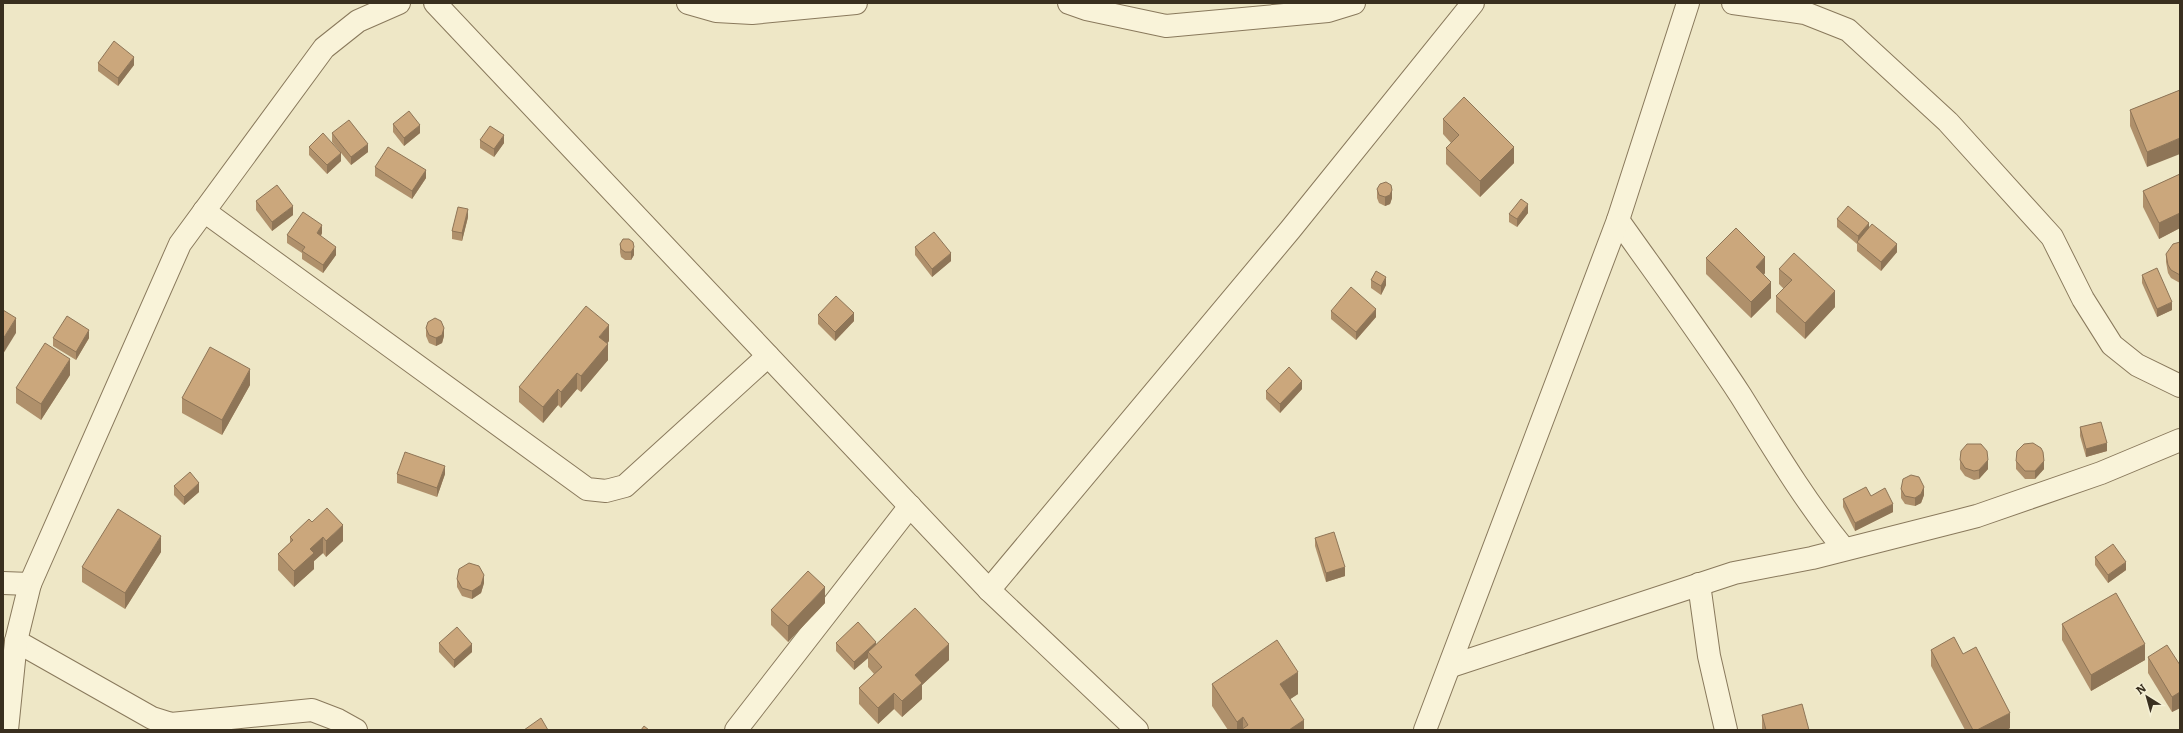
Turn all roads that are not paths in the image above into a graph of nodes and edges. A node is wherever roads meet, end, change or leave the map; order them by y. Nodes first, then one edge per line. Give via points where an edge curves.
1 (398, 3) edge
2 (435, 3) edge
3 (688, 3) edge
4 (856, 3) edge
5 (1069, 3) edge
6 (1354, 3) edge
7 (1473, 3) edge
8 (1688, 3) edge
9 (1733, 3) edge
10 (204, 212) junction
11 (1618, 220) junction
12 (768, 356) junction
13 (2180, 386) edge
14 (2180, 440) edge
15 (910, 506) junction
16 (1844, 549) junction
17 (3, 583) edge
18 (30, 584) junction
19 (1699, 584) junction
20 (989, 590) junction
21 (16, 641) junction
22 (1451, 666) junction
23 (7, 730) edge
24 (356, 730) edge
25 (736, 730) edge
26 (1137, 730) edge
27 (1425, 730) edge
28 (1726, 730) edge

1 - 10 street via 358,22 324,48
2 - 12 street
3 - 4 street via 716,11 752,13
5 - 6 street via 1166,26 1328,11
7 - 20 street via 1290,230
8 - 11 street
9 - 13 street via 1805,13 1848,30 1948,122 2052,237 2083,300 2112,345 2137,365
10 - 12 street via 587,489 606,492 625,486
10 - 18 street via 180,244
11 - 16 street via 1741,396 1785,469
11 - 22 street
12 - 15 street
14 - 16 street via 2101,473 1978,516
15 - 20 street
15 - 25 street
16 - 19 street via 1734,573
17 - 18 street
18 - 21 street
19 - 22 street
19 - 28 street via 1709,656
20 - 26 street
21 - 23 street
21 - 24 street via 152,718 171,724 312,710
22 - 27 street

